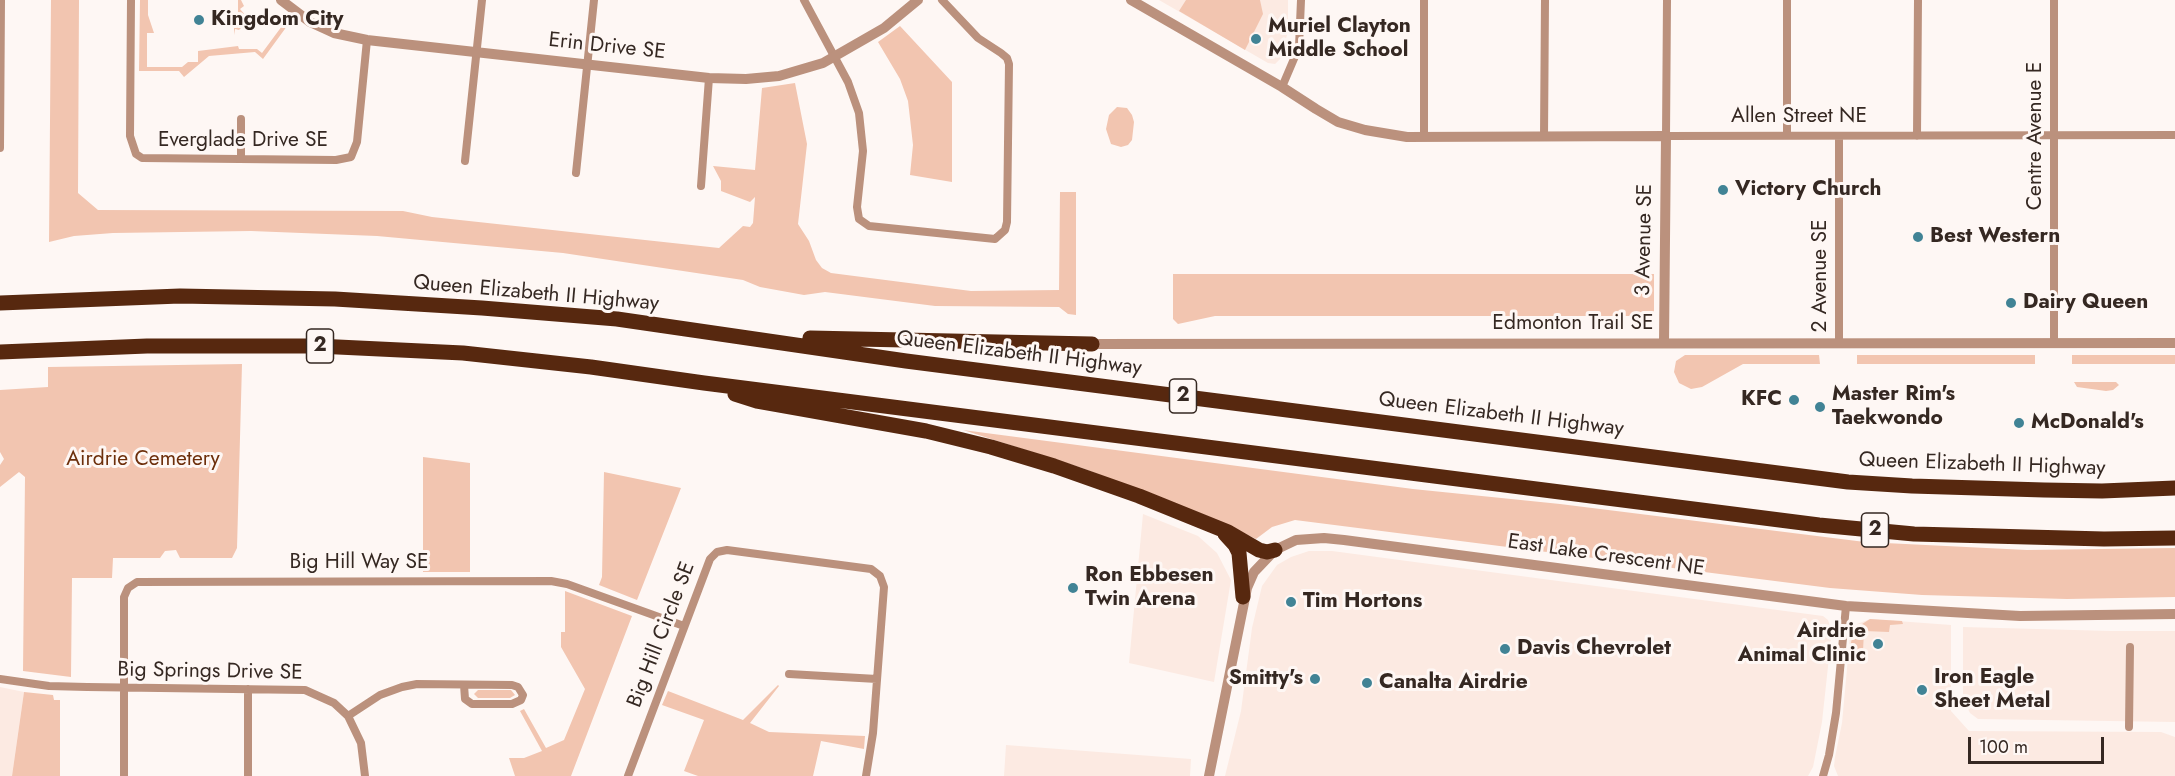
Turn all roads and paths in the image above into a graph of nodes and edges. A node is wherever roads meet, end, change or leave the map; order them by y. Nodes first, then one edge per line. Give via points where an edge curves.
1 (1, 0) edge
2 (131, 0) edge
3 (482, 0) edge
4 (594, 0) edge
5 (804, 0) edge
6 (918, 0) edge
7 (942, 0) edge
8 (1131, 0) edge
9 (1300, 0) edge
10 (1424, 0) edge
11 (1545, 0) edge
12 (1667, 0) edge
13 (1787, 0) edge
14 (1918, 0) edge
15 (2054, 0) edge
16 (284, 1) edge
17 (367, 40) junction
18 (476, 52) junction
19 (835, 58) junction
20 (587, 64) junction
21 (709, 78) junction
22 (1282, 87) junction
23 (242, 118) dead end
24 (2175, 135) edge
25 (1544, 136) junction
26 (1666, 136) junction
27 (1787, 136) junction
28 (1839, 136) junction
29 (1917, 136) junction
30 (2054, 136) junction
31 (1424, 137) junction
32 (0, 148) edge
33 (241, 159) junction
34 (465, 161) dead end
35 (576, 173) dead end
36 (700, 186) dead end
37 (1, 303) edge
38 (746, 336) junction
39 (1664, 343) junction
40 (2054, 343) junction
41 (2175, 343) edge
42 (1092, 344) joint
43 (1839, 344) junction
44 (0, 352) edge
45 (704, 383) junction
46 (2175, 488) edge
47 (1204, 522) junction
48 (2175, 538) edge
49 (1275, 550) junction
50 (1244, 597) junction
51 (1846, 606) junction
52 (2175, 614) edge
53 (684, 626) junction
54 (2130, 646) dead end
55 (789, 674) dead end
56 (0, 679) edge
57 (877, 679) junction
58 (464, 685) junction
59 (124, 687) junction
60 (248, 689) junction
61 (348, 716) junction
62 (2129, 727) dead end
63 (124, 776) edge
64 (248, 776) edge
65 (365, 776) edge
66 (628, 776) edge
67 (866, 776) edge
68 (1209, 776) edge
69 (1823, 776) edge

1 - 32 street
2 - 33 street, Everglade Drive SE via 130,136 136,154 152,159
3 - 18 street
4 - 20 street
5 - 19 street
6 - 19 street, Erin Drive SE via 884,28
7 - 19 street via 978,38 1001,53 1008,64 1007,222 995,239 869,226 859,219 863,151 860,122 848,82
8 - 22 street, Allen Street NE
9 - 22 street via 1299,47
10 - 31 street
11 - 25 street
12 - 26 street
13 - 27 street
14 - 29 street
15 - 30 street, Centre Avenue E
16 - 17 street, Erin Drive SE via 310,22 334,33
17 - 18 street, Erin Drive SE
17 - 33 street, Everglade Drive SE via 357,142 351,157
18 - 20 street, Erin Drive SE
18 - 34 street
19 - 21 street, Erin Drive SE via 779,76
20 - 21 street, Erin Drive SE
20 - 35 street
21 - 36 street
22 - 31 street, Allen Street NE via 1338,122 1388,136
23 - 33 street
24 - 30 street, Allen Street NE
25 - 26 street, Allen Street NE
25 - 31 street, Allen Street NE
26 - 27 street, Allen Street NE
26 - 39 street, 3 Avenue SE
27 - 28 street, Allen Street NE
28 - 29 street, Allen Street NE
28 - 43 street, 2 Avenue SE
29 - 30 street, Allen Street NE
30 - 40 street, Centre Avenue E
37 - 38 highway, Queen Elizabeth II Highway / 2 via 180,296 335,299 617,320
38 - 42 highway
38 - 46 highway, Queen Elizabeth II Highway / 2 via 906,361 1848,482 2044,490
39 - 42 street, Edmonton Trail SE
39 - 43 street, Edmonton Trail SE
40 - 41 street, Edmonton Trail SE
40 - 43 street, Edmonton Trail SE
44 - 45 highway, 2 via 147,346 463,352
45 - 47 highway via 757,401 926,431 991,447 1094,479
45 - 48 highway, 2 via 1819,525 1914,534
47 - 49 highway via 1259,550
47 - 50 highway via 1235,545
49 - 50 street, East Lake Crescent NE via 1254,572
49 - 51 street, East Lake Crescent NE via 1296,540 1324,538
50 - 68 street, East Lake Crescent NE
51 - 52 street, East Lake Crescent NE via 2020,616
51 - 69 street via 1836,713
53 - 57 street, Big Hill Circle SE via 710,559 722,550 871,569 880,576 884,587
53 - 59 street, Big Hill Way SE via 551,581 137,582 124,597
53 - 66 street, Big Hill Circle SE
54 - 62 street
55 - 57 street
56 - 59 street, Big Springs Drive SE via 48,686
57 - 67 street, Big Hill Circle SE
58 - 58 street via 465,699 472,704 518,703 523,695 512,685
58 - 61 street via 402,687 366,702
59 - 60 street, Big Springs Drive SE
59 - 63 street, Big Hill Way SE
60 - 61 street, Big Springs Drive SE via 305,690 334,704
60 - 64 street
61 - 65 street, Big Springs Drive SE via 361,743

